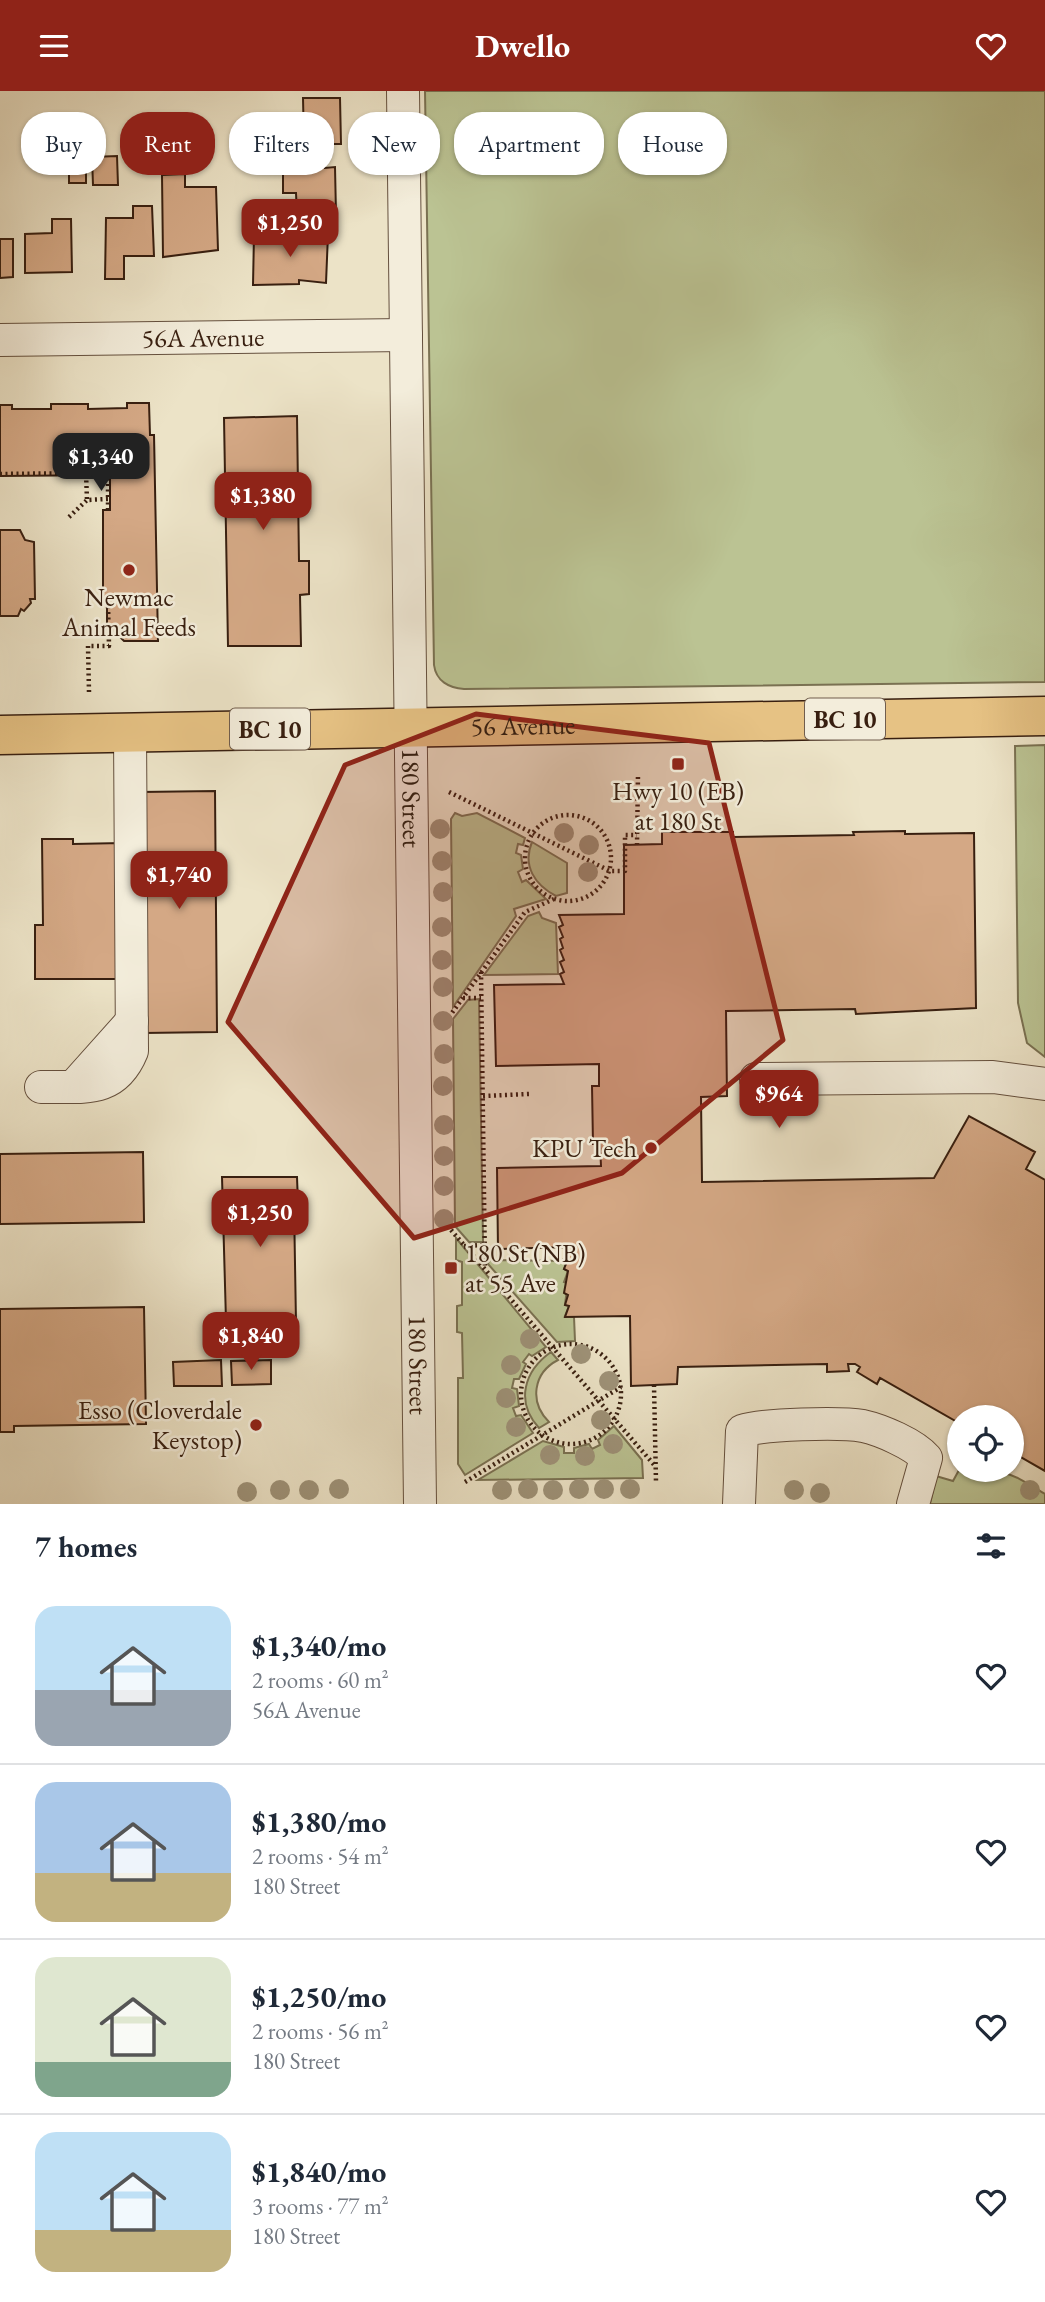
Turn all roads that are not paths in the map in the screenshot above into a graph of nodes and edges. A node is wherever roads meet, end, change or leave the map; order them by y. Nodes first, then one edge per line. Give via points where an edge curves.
1 (403, 91) edge
2 (406, 335) junction
3 (0, 341) edge
4 (1045, 716) edge
5 (411, 726) junction
6 (130, 732) junction
7 (0, 735) edge
8 (757, 1079) dead end
9 (1045, 1084) edge
10 (41, 1087) dead end
11 (420, 1504) edge
12 (739, 1504) edge
13 (913, 1504) edge

1 - 2 street, 180 Street
2 - 3 street, 56A Avenue
2 - 5 street, 180 Street
4 - 5 highway, 56 Avenue / BC 10
5 - 6 highway, 56 Avenue / BC 10
5 - 11 street, 180 Street
6 - 7 highway, 56 Avenue / BC 10
6 - 10 street via 132,1051 113,1080 100,1085
8 - 9 street via 993,1077
12 - 13 street via 742,1431 848,1426 877,1431 921,1451 926,1458

